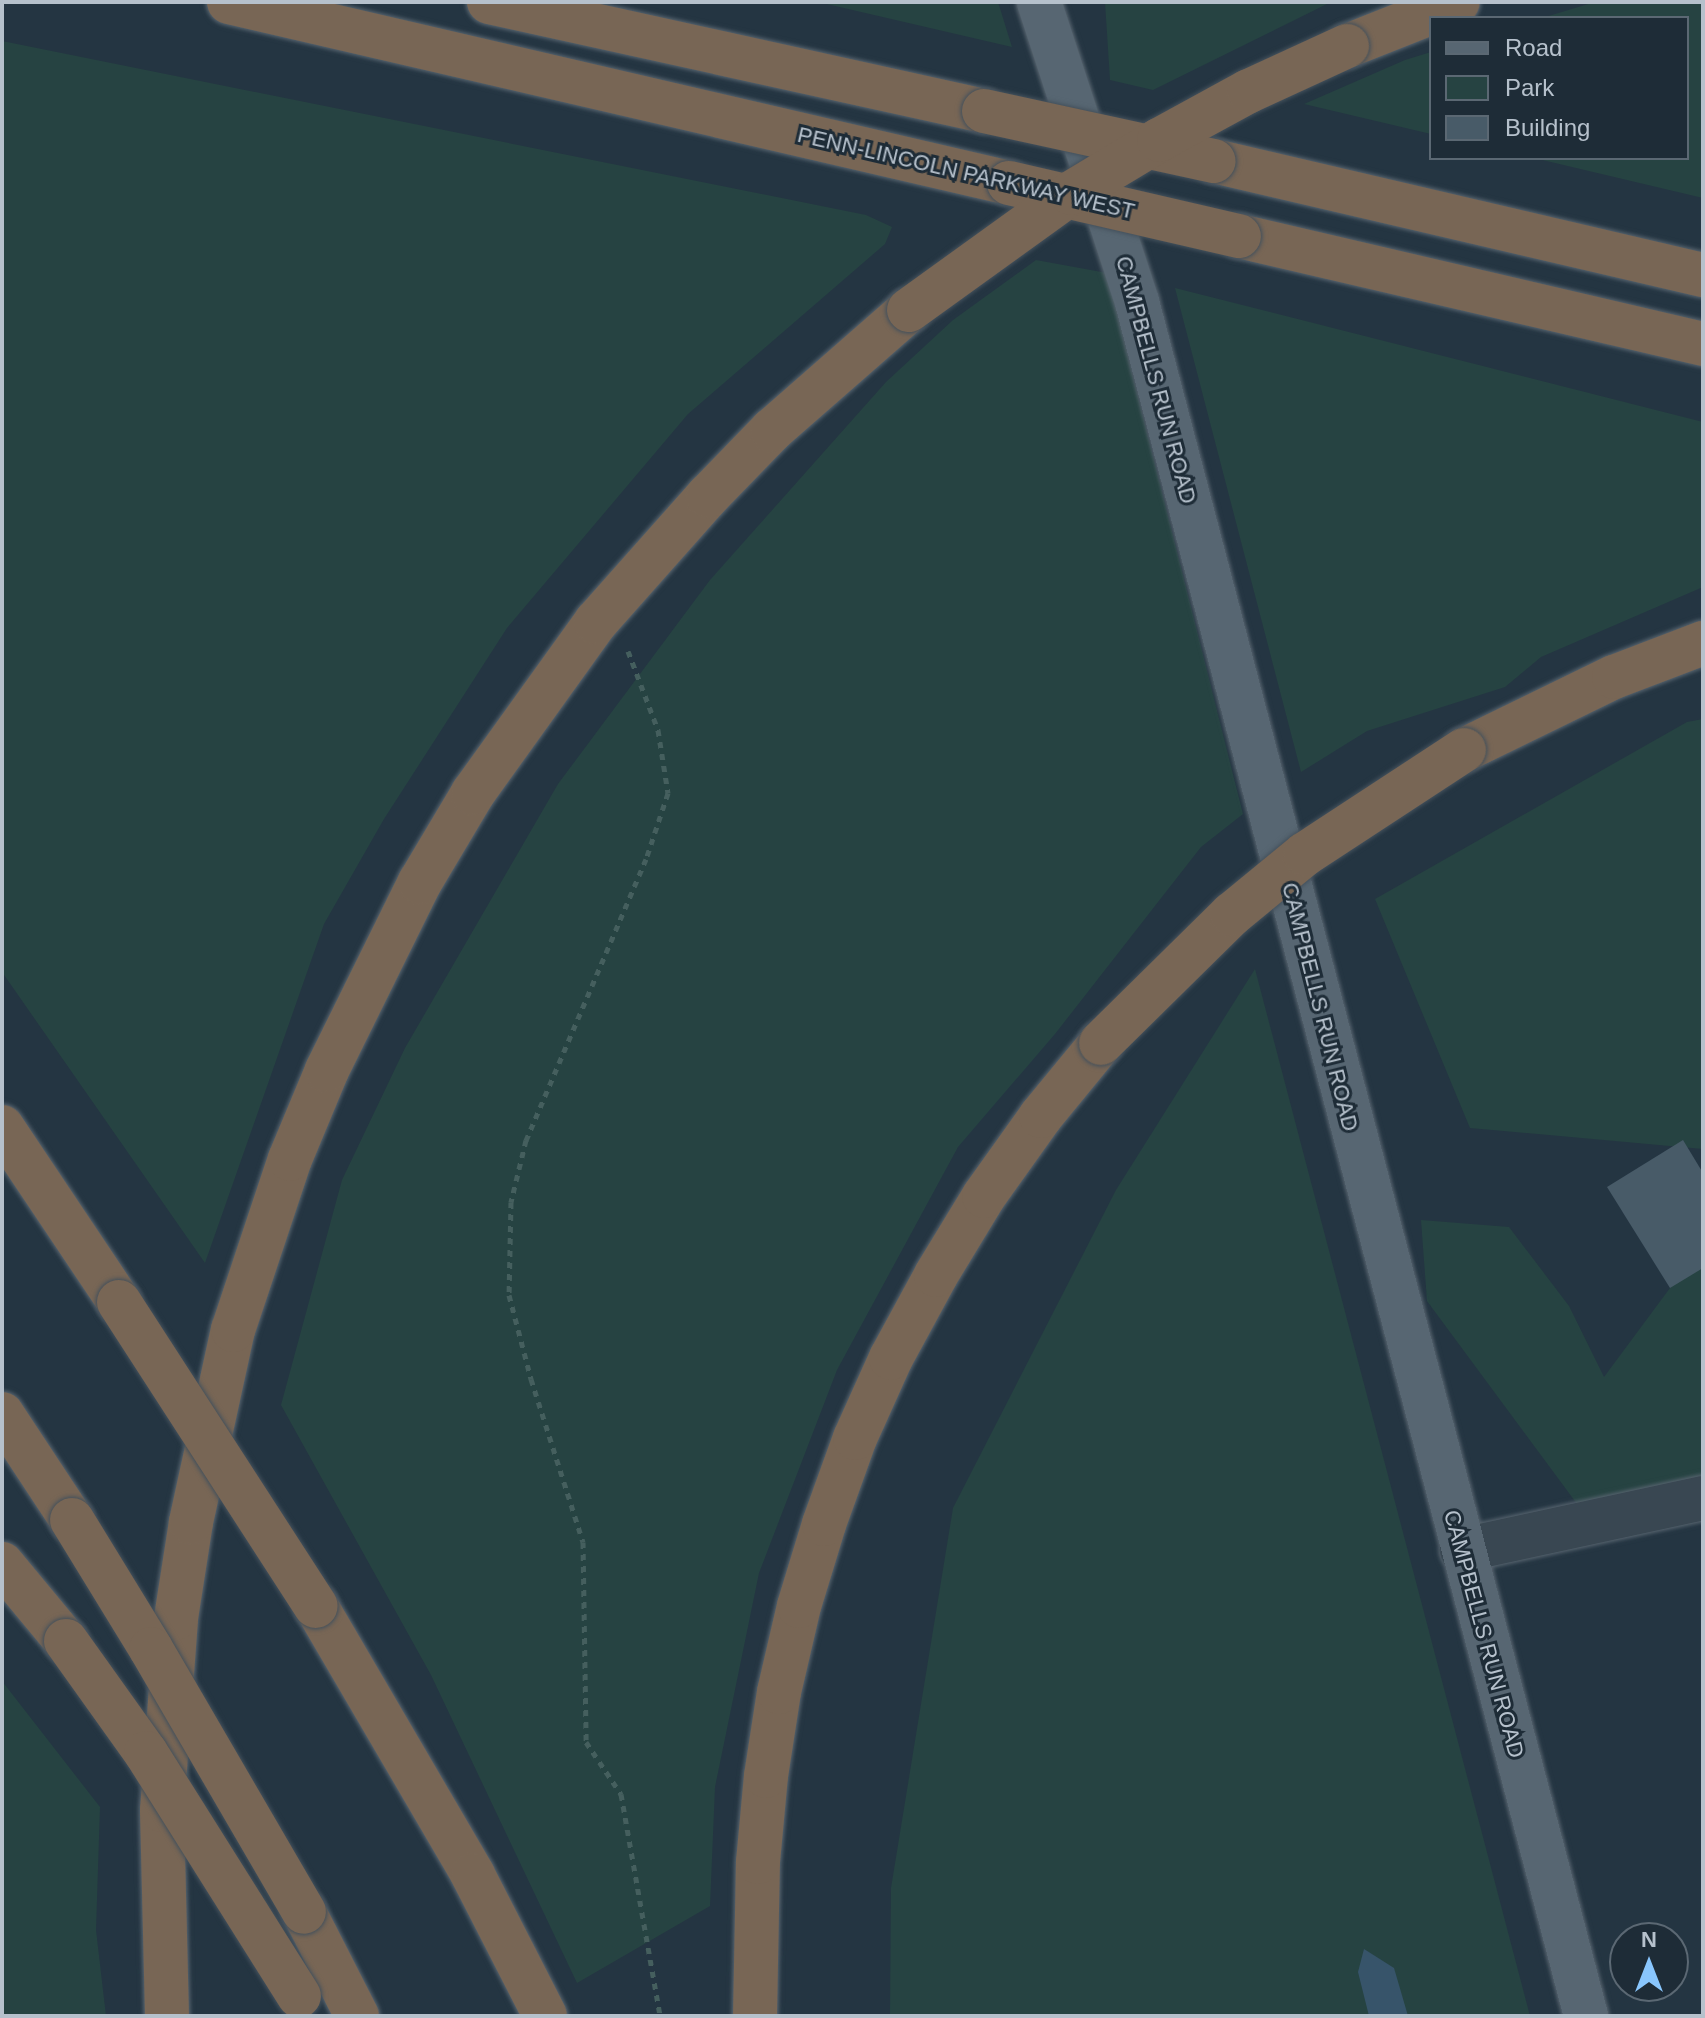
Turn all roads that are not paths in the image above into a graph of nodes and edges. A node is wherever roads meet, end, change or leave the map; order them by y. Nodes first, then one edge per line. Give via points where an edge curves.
1 (229, 2) edge
2 (489, 2) edge
3 (1039, 2) edge
4 (1458, 2) edge
5 (1703, 275) edge
6 (1703, 344) edge
7 (1703, 643) edge
8 (2, 1127) edge
9 (2, 1414) edge
10 (1703, 1498) edge
11 (1462, 1550) junction
12 (2, 1564) edge
13 (304, 2006) edge
14 (167, 2016) edge
15 (357, 2016) edge
16 (545, 2016) edge
17 (755, 2016) edge
18 (1586, 2016) edge

1 - 6 highway, PENN-LINCOLN PARKWAY WEST, bridge
2 - 5 highway, bridge
3 - 11 main road, CAMPBELLS RUN ROAD via 1137,302
4 - 14 highway, bridge via 1249,91 1159,140 1059,201 909,310 772,430 708,496 610,606 473,793 420,882 327,1070 241,1302 209,1425 176,1618 162,1810
7 - 17 highway, bridge via 1614,677 1464,750 1305,854 1232,914 1101,1043 1024,1139 936,1275 885,1372 824,1524 779,1692 766,1776 758,1862
8 - 16 highway, bridge via 316,1606 473,1875
9 - 15 highway, bridge via 190,1714
10 - 11 lane
11 - 18 main road, CAMPBELLS RUN ROAD
12 - 13 highway, bridge via 66,1641 146,1753

